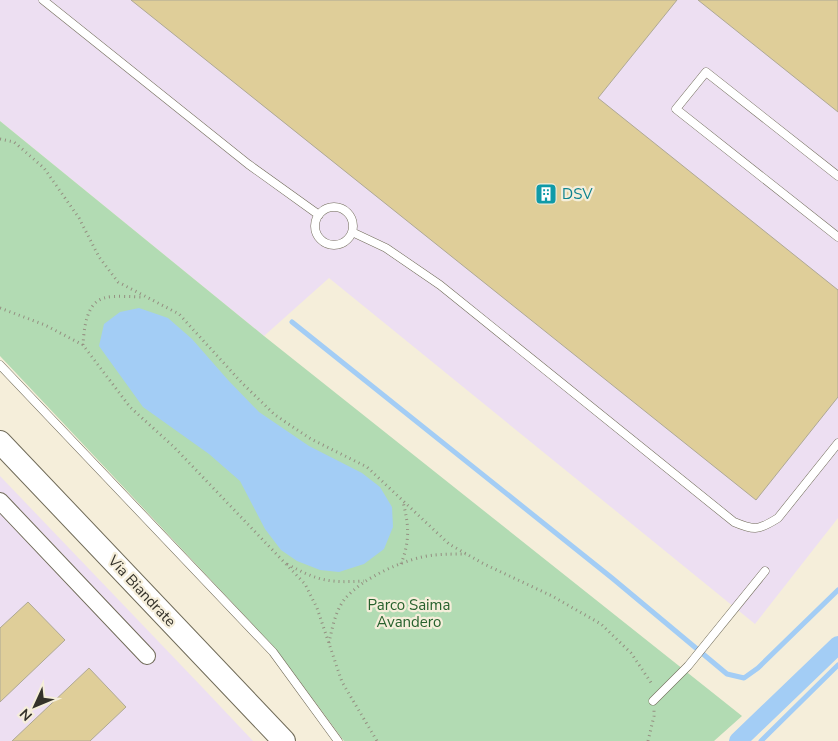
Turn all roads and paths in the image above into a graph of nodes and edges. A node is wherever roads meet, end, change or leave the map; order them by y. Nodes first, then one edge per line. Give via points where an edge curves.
1 (43, 0) edge
2 (0, 139) edge
3 (838, 176) edge
4 (318, 215) junction
5 (352, 232) junction
6 (838, 237) edge
7 (144, 296) junction
8 (0, 308) edge
9 (83, 345) junction
10 (0, 365) edge
11 (0, 442) edge
12 (838, 443) edge
13 (0, 501) edge
14 (403, 501) junction
15 (467, 554) junction
16 (282, 561) junction
17 (401, 564) junction
18 (765, 571) dead end
19 (365, 581) junction
20 (329, 644) junction
21 (147, 656) dead end
22 (653, 702) junction
23 (284, 741) edge
24 (338, 741) edge
25 (377, 741) edge
26 (648, 741) edge

1 - 4 lane via 248,164
2 - 7 path via 14,142 44,168 118,282
3 - 6 lane via 706,72 676,110
4 - 5 lane via 330,208 343,209 352,219
4 - 5 lane via 316,234 325,243 344,242
5 - 12 lane via 386,248 440,285 734,522 750,529 764,527 778,518
7 - 9 path via 104,298 92,306 84,326
7 - 14 path via 179,314 275,415 311,439 366,467
8 - 9 path via 45,325
9 - 16 path via 130,406 174,447
10 - 24 lane via 273,652
11 - 23 main road, Via Biandrate
13 - 21 street
14 - 15 path via 449,544
14 - 17 path via 408,523 406,550
15 - 17 path via 434,555
15 - 22 path via 601,624 631,653 652,684
16 - 19 path via 310,576 334,582
16 - 20 path via 305,584
17 - 19 path
18 - 22 lane via 695,658
19 - 20 path via 344,600 333,622
20 - 25 path via 342,682
22 - 26 path via 654,716

